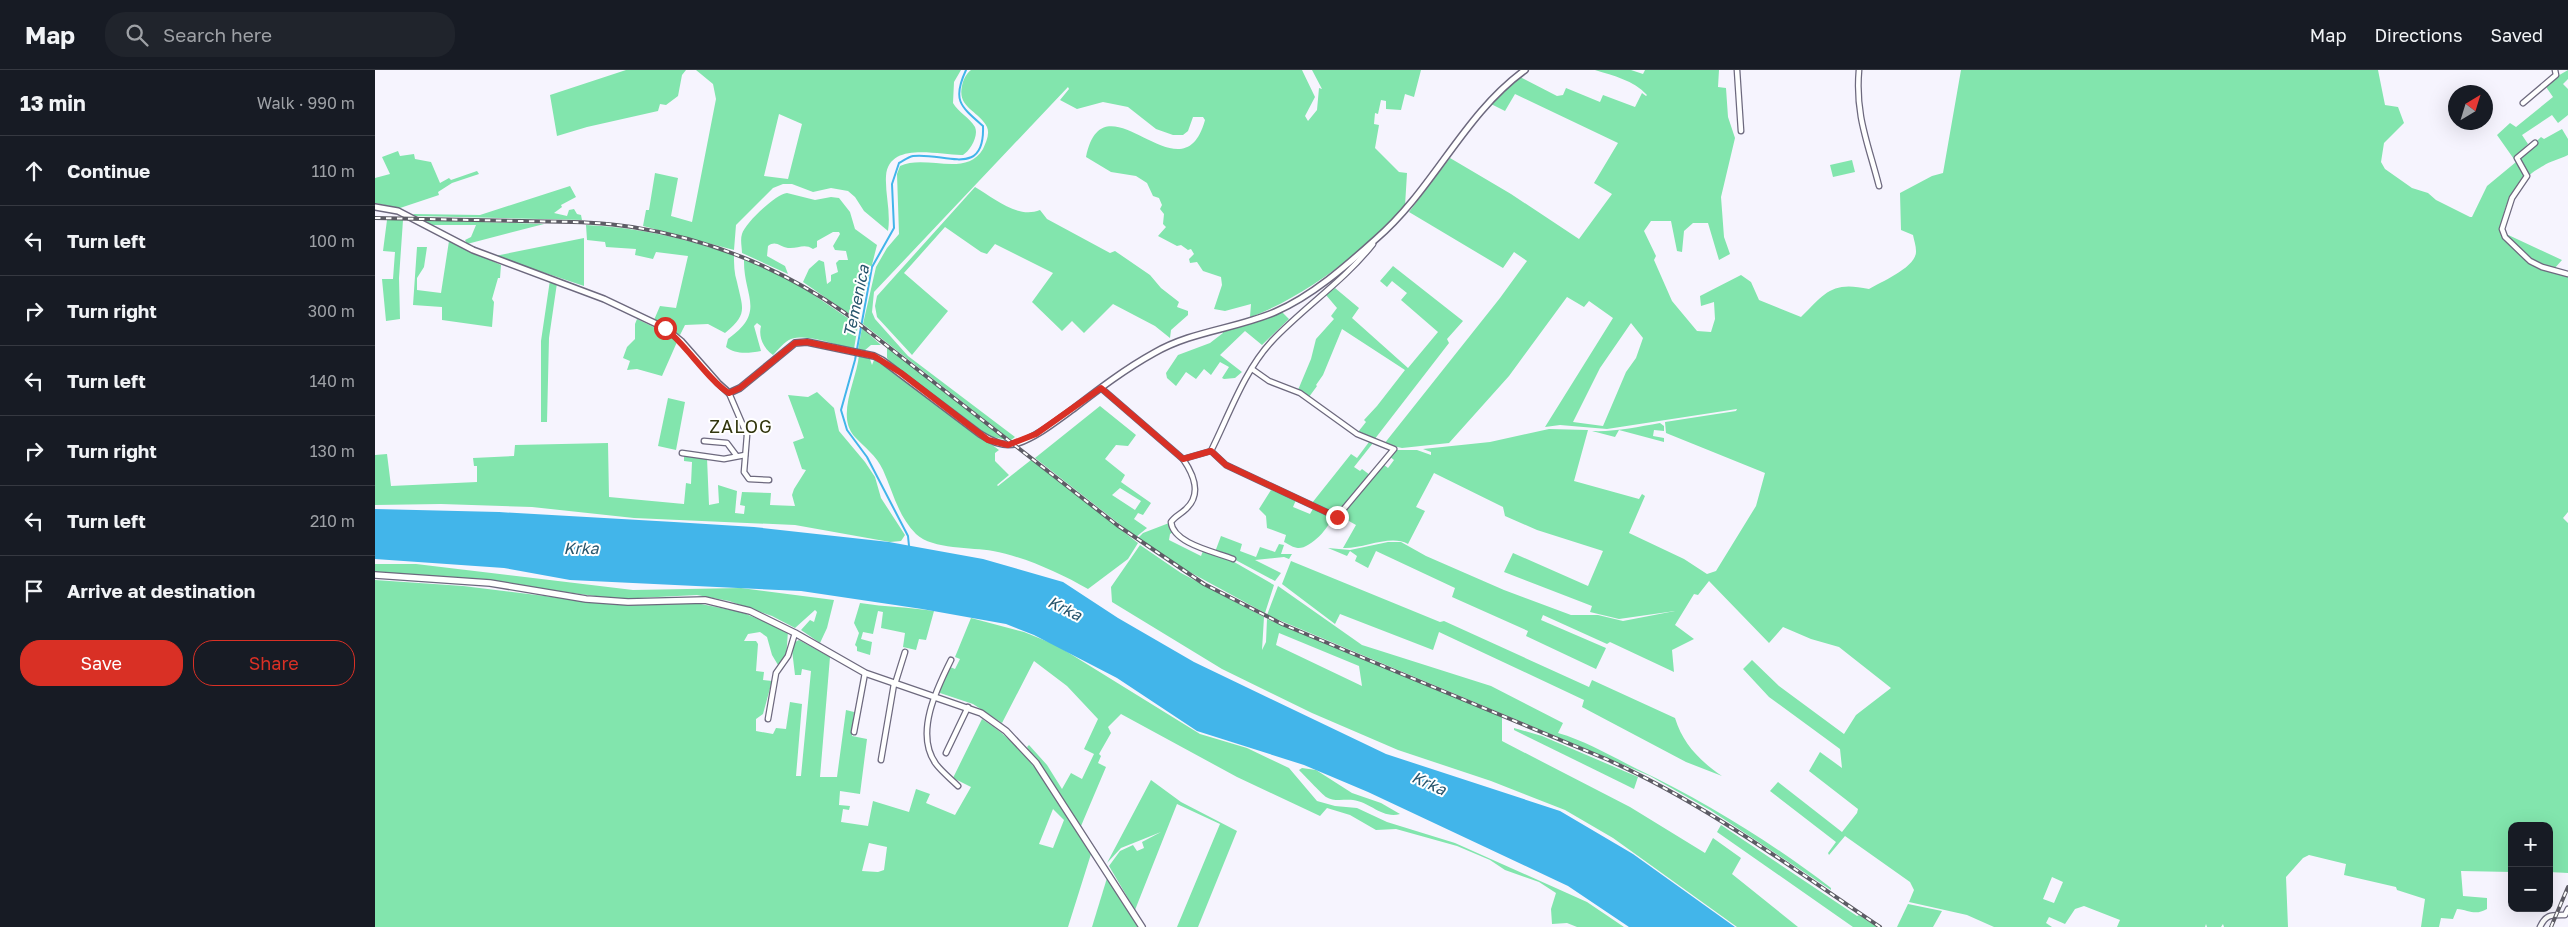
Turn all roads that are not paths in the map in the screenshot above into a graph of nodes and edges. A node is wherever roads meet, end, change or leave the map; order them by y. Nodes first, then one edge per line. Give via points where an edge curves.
1 (1525, 70) edge
2 (1737, 70) edge
3 (1859, 70) edge
4 (2555, 70) edge
5 (2523, 103) dead end
6 (1741, 131) dead end
7 (2535, 143) dead end
8 (1879, 186) dead end
9 (375, 207) edge
10 (1377, 239) junction
11 (2568, 274) edge
12 (1252, 369) junction
13 (1101, 388) junction
14 (729, 393) junction
15 (704, 441) dead end
16 (1211, 451) junction
17 (682, 453) dead end
18 (736, 455) junction
19 (745, 455) junction
20 (1183, 459) junction
21 (769, 480) dead end
22 (1233, 559) dead end
23 (375, 575) edge
24 (795, 633) junction
25 (905, 652) dead end
26 (951, 660) dead end
27 (865, 673) junction
28 (895, 684) junction
29 (933, 696) junction
30 (968, 707) junction
31 (768, 718) dead end
32 (854, 732) dead end
33 (946, 753) dead end
34 (881, 760) dead end
35 (958, 786) dead end
36 (2568, 909) edge
37 (1142, 927) edge
38 (2540, 927) edge

1 - 10 street via 1488,103 1410,206
2 - 6 street
3 - 8 street via 1859,117
4 - 5 street via 2556,75
7 - 11 street via 2517,158 2527,176 2512,198 2502,229 2505,237 2530,261 2542,268
9 - 14 street via 398,212 473,250 604,299 665,328
10 - 12 street via 1360,260 1271,342
10 - 13 street via 1288,306 1180,340
12 - 16 street
12 - 16 street via 1269,381 1300,393 1357,434 1394,449 1337,517 1239,472
13 - 14 street via 1036,434 1018,443 1002,445 980,434 883,360 807,342 795,343 740,388
13 - 20 street
14 - 19 street via 747,435
15 - 18 street via 727,443
16 - 20 street
17 - 18 street via 724,459
18 - 19 street
19 - 21 street via 744,472 749,479
20 - 22 street via 1192,473 1196,490 1191,503 1173,519 1171,526 1189,543
23 - 24 main road via 490,583 586,599 628,602 705,600 750,611
24 - 27 main road
24 - 31 street via 788,656 776,673
25 - 28 street
26 - 29 street
27 - 28 main road
27 - 32 street
28 - 29 main road
28 - 34 street
29 - 30 main road
29 - 35 street via 926,741 935,763
30 - 33 street
30 - 37 main road via 1021,744
36 - 38 street via 2565,915 2547,916

